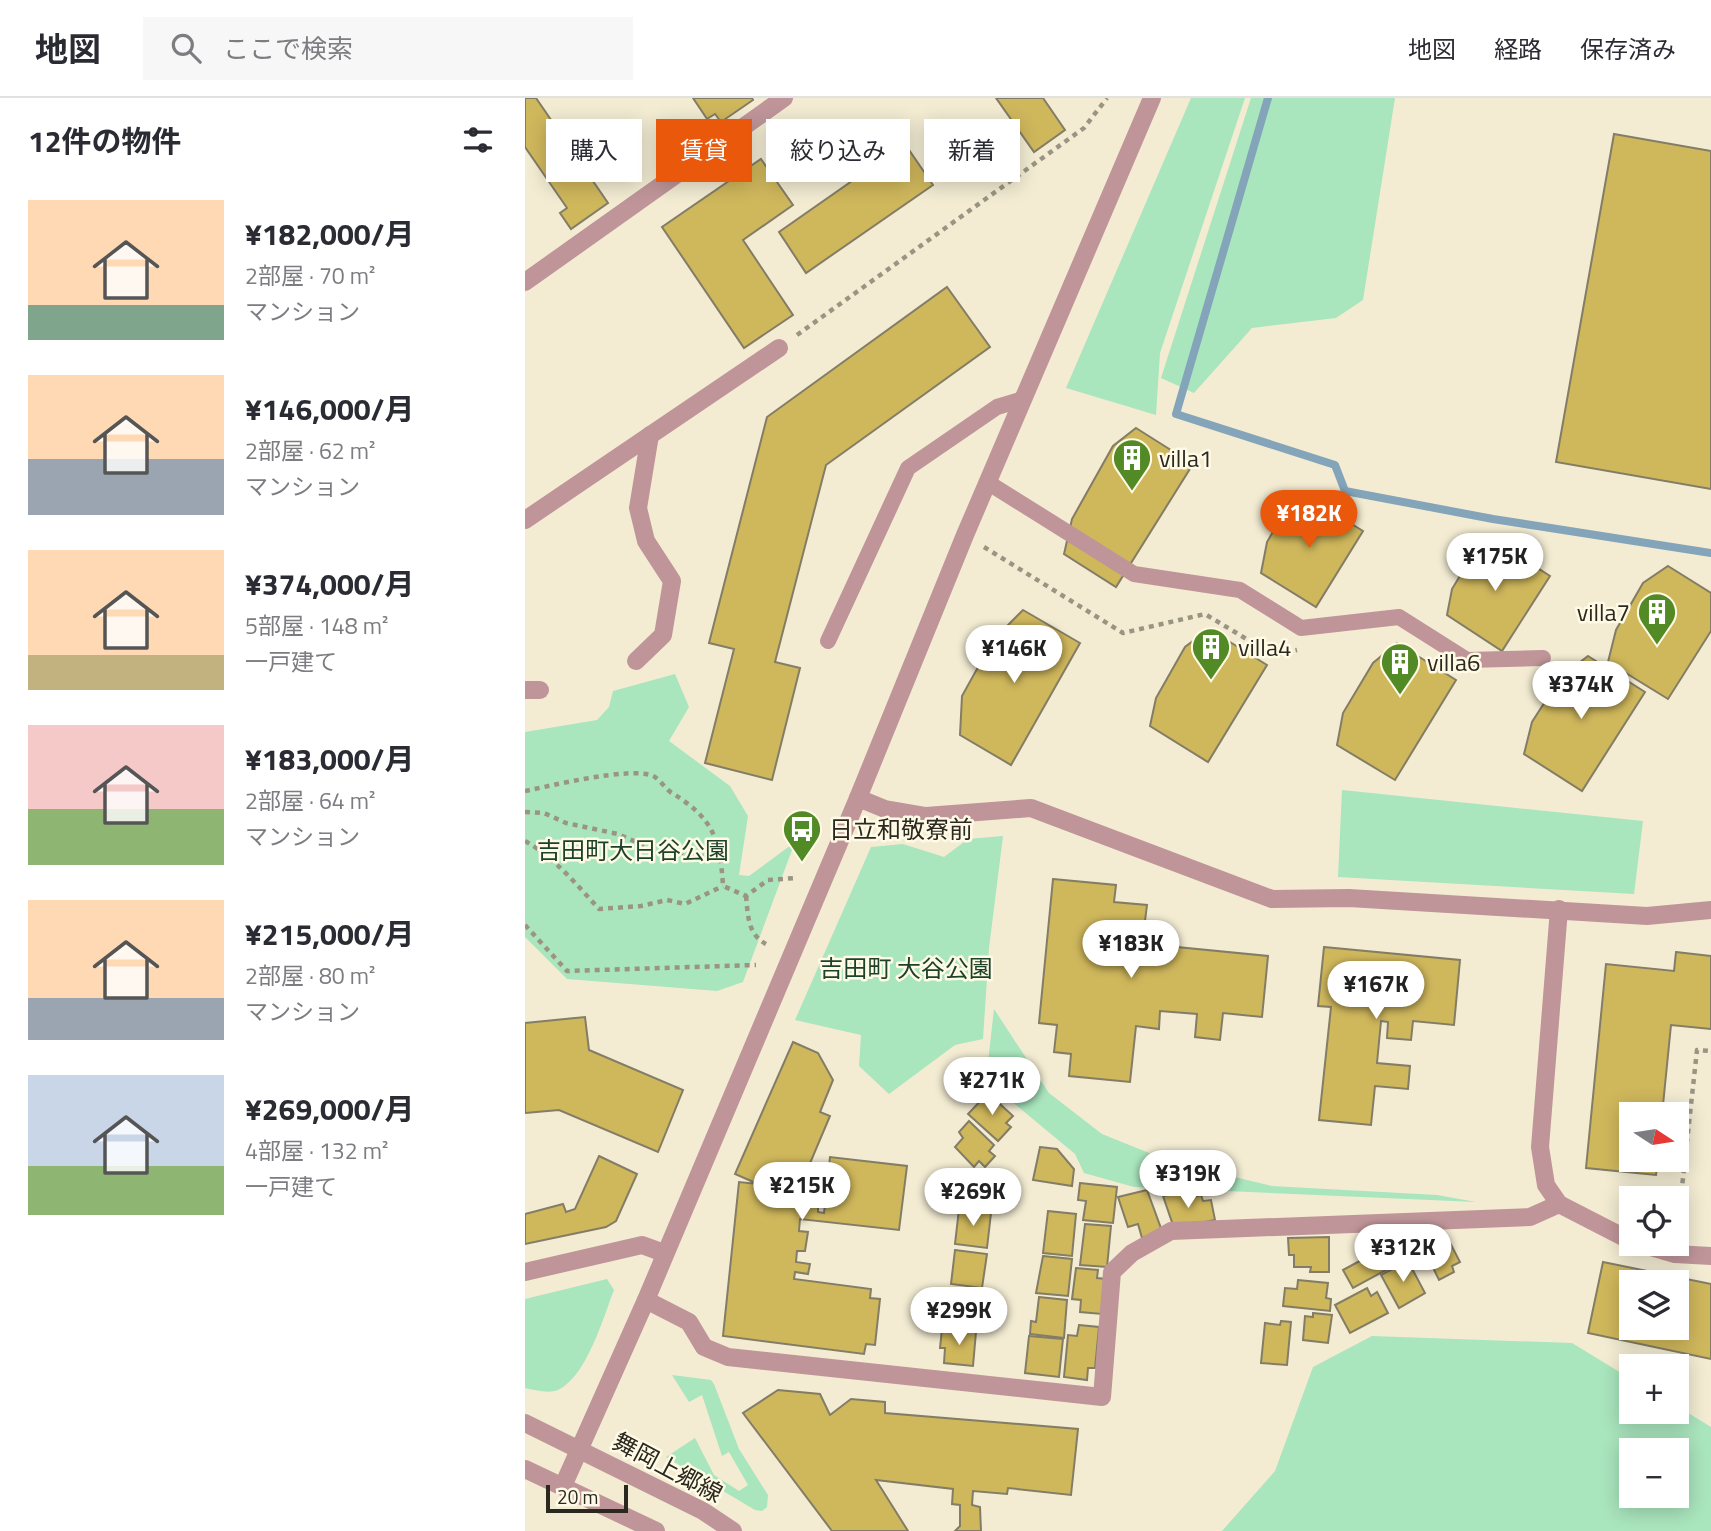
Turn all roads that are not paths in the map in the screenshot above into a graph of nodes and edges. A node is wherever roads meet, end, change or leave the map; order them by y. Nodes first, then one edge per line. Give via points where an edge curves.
1 (784, 98) edge
2 (1152, 98) edge
3 (525, 282) edge
4 (779, 348) road end
5 (1023, 399) junction
6 (650, 435) junction
7 (988, 482) junction
8 (525, 520) edge
9 (828, 641) dead end
10 (1543, 658) dead end
11 (636, 661) dead end
12 (858, 798) junction
13 (1559, 909) junction
14 (1711, 910) edge
15 (1559, 1203) junction
16 (1619, 1235) edge
17 (664, 1253) junction
18 (1689, 1255) edge
19 (1711, 1256) edge
20 (525, 1272) edge
21 (646, 1300) junction
22 (525, 1423) edge
23 (580, 1448) junction
24 (525, 1469) edge
25 (563, 1486) junction
26 (656, 1531) edge
27 (733, 1531) edge

1 - 3 street
2 - 5 street
4 - 6 street
5 - 7 street
5 - 9 lane via 997,407 908,468
6 - 8 street
6 - 11 street via 638,508 646,541 672,581 663,635
7 - 10 lane via 1134,575 1240,590 1301,628 1399,617 1467,660
7 - 12 street
12 - 13 street via 885,809 926,816 1031,808 1272,898
12 - 17 street
13 - 14 street via 1647,916
13 - 15 street via 1540,1147 1546,1185
15 - 16 street
15 - 21 street via 1530,1217 1171,1231 1132,1253 1112,1272 1102,1396 728,1357 704,1347 689,1322
17 - 20 street via 642,1245
17 - 21 street
18 - 19 street
21 - 23 street
22 - 23 street, 舞岡上郷線
23 - 25 street
23 - 27 street, 舞岡上郷線
24 - 25 street
25 - 26 street

